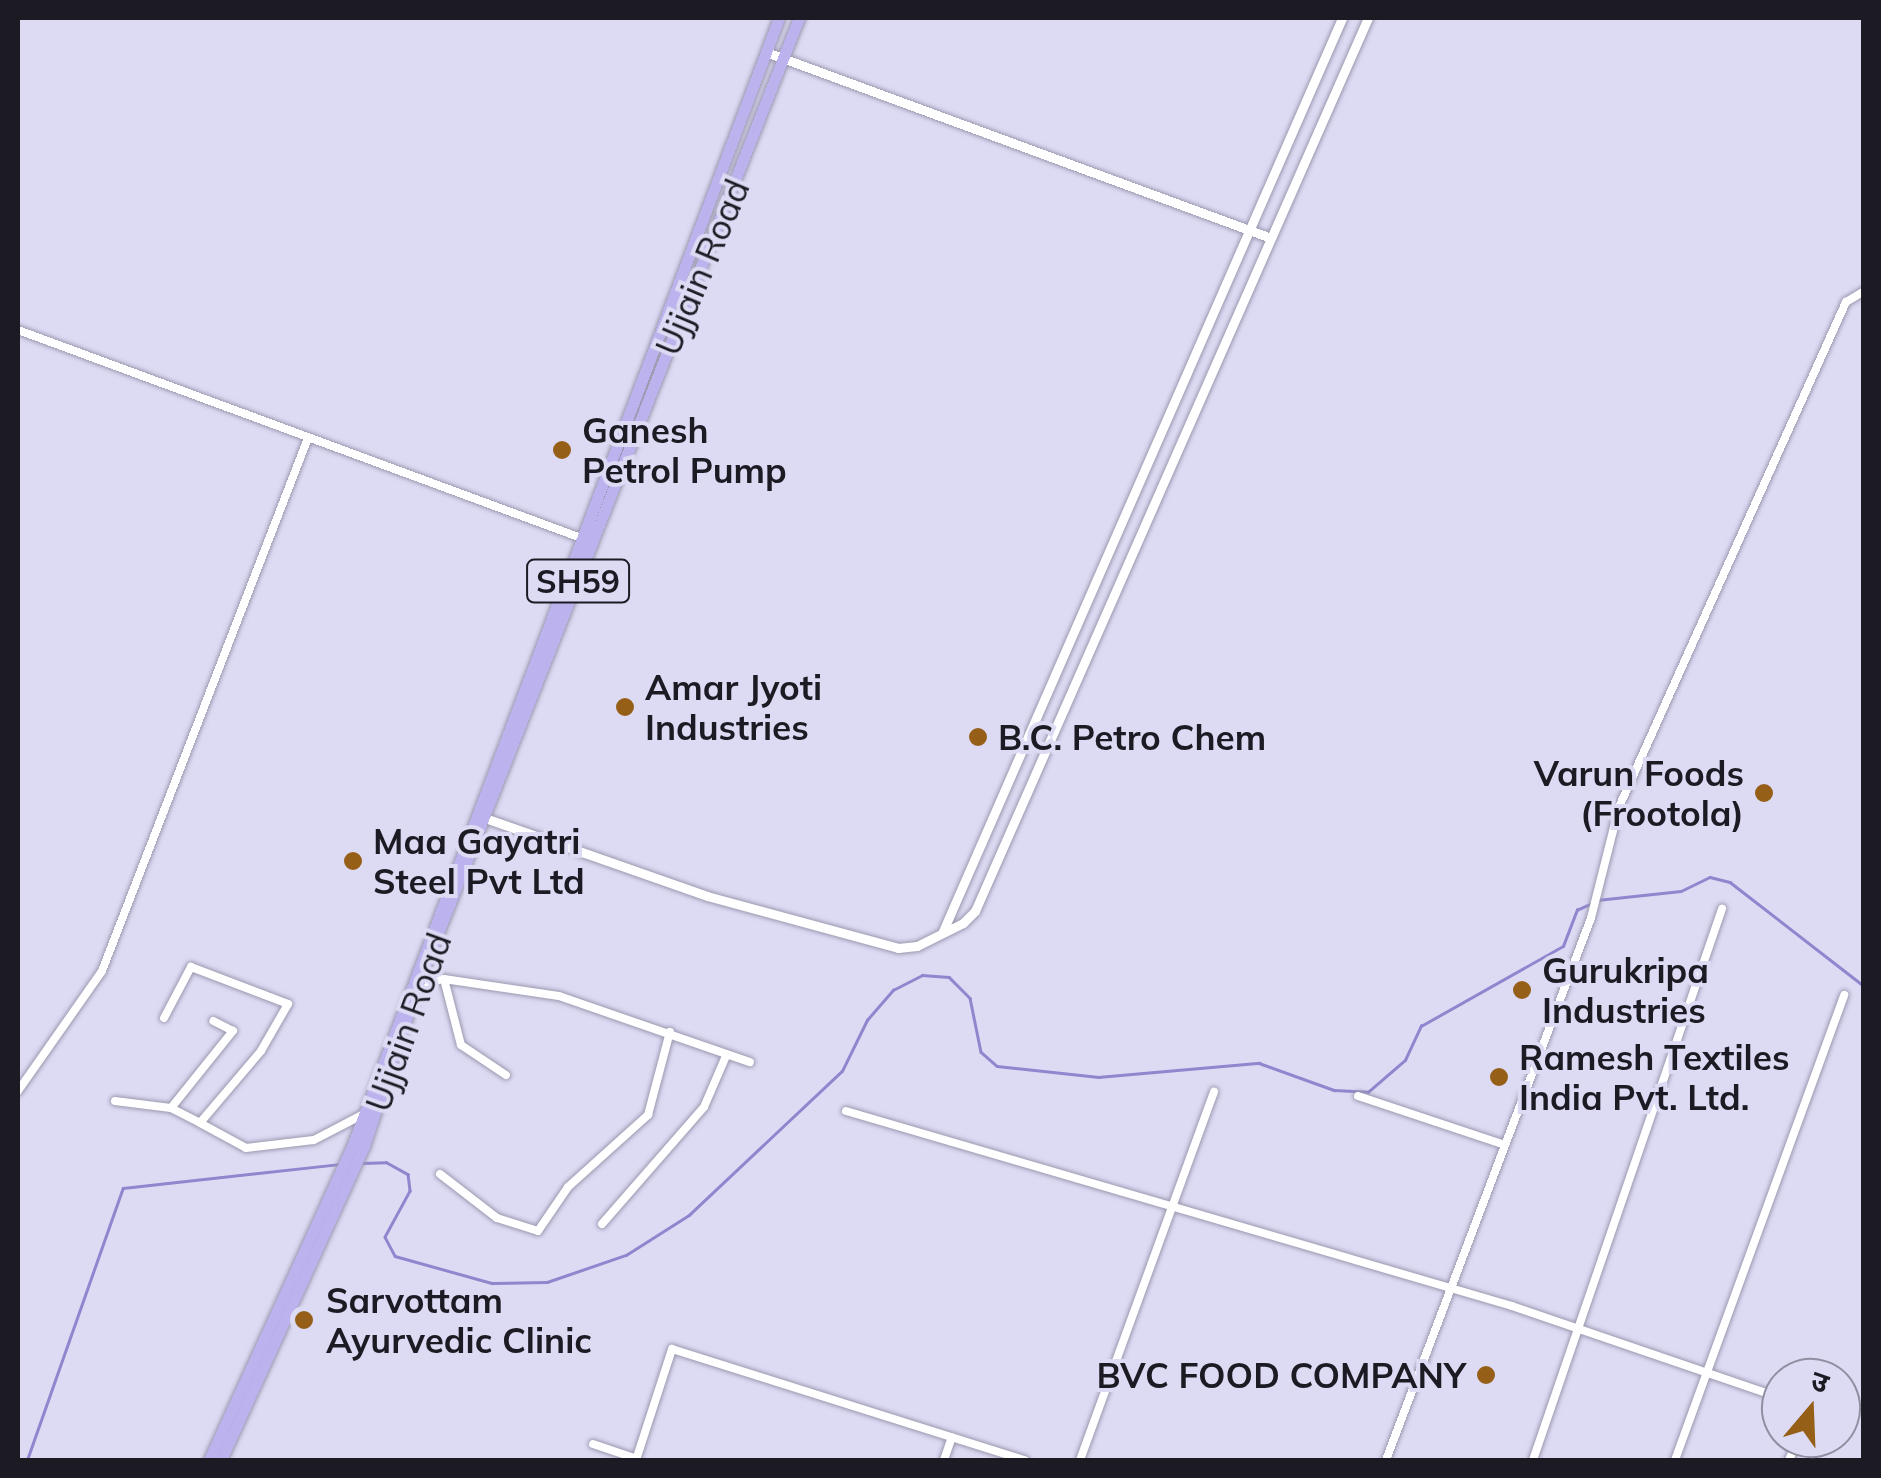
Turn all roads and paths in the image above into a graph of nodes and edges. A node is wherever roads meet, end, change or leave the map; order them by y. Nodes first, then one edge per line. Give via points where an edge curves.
1 (779, 18) edge
2 (799, 18) edge
3 (1342, 18) edge
4 (1368, 18) edge
5 (766, 52) junction
6 (784, 59) junction
7 (1251, 228) junction
8 (1272, 238) junction
9 (1864, 291) edge
10 (18, 330) edge
11 (308, 438) junction
12 (588, 540) junction
13 (479, 817) junction
14 (1722, 909) dead end
15 (942, 931) junction
16 (444, 979) junction
17 (418, 984) junction
18 (1844, 995) dead end
19 (164, 1018) dead end
20 (213, 1021) dead end
21 (670, 1032) junction
22 (726, 1056) junction
23 (750, 1062) dead end
24 (506, 1075) dead end
25 (18, 1091) edge
26 (1214, 1092) dead end
27 (1358, 1096) dead end
28 (115, 1101) dead end
29 (172, 1108) junction
30 (846, 1110) dead end
31 (364, 1114) junction
32 (200, 1122) junction
33 (359, 1145) junction
34 (1505, 1145) junction
35 (440, 1174) dead end
36 (346, 1175) junction
37 (1172, 1207) junction
38 (602, 1224) dead end
39 (1451, 1288) junction
40 (1582, 1330) junction
41 (1708, 1373) junction
42 (1761, 1391) edge
43 (952, 1438) junction
44 (593, 1444) dead end
45 (209, 1460) edge
46 (221, 1460) edge
47 (636, 1460) edge
48 (944, 1460) edge
49 (1026, 1460) edge
50 (1080, 1460) edge
51 (1386, 1460) edge
52 (1533, 1460) edge
53 (1675, 1460) edge

1 - 5 main road, Ujjain Road / SH59
2 - 6 main road, Ujjain Road / SH59
3 - 7 street
4 - 8 street
5 - 6 street
5 - 12 main road, Ujjain Road / SH59
6 - 7 street
6 - 12 main road, Ujjain Road / SH59
7 - 8 street
7 - 15 street
8 - 15 street via 975,911
9 - 34 street via 1846,302 1619,807 1590,918
10 - 11 street
11 - 12 street
11 - 25 street via 102,971
12 - 13 main road, Ujjain Road / SH59
13 - 15 street via 707,896 876,943 917,946
13 - 17 main road, Ujjain Road / SH59
13 - 31 main road, Ujjain Road / SH59
14 - 40 street
16 - 17 street
16 - 21 street via 558,996
16 - 24 street via 461,1045
17 - 33 main road, Ujjain Road / SH59
18 - 41 street
19 - 32 street via 191,968 288,1004 261,1051
20 - 29 street via 233,1031
21 - 22 street
21 - 35 street via 648,1115 568,1187 538,1231 484,1210
22 - 23 street
22 - 38 street via 704,1107
26 - 37 street
27 - 34 street
28 - 29 street
29 - 32 street
30 - 37 street
31 - 32 street via 314,1140 246,1148
31 - 33 main road, Ujjain Road / SH59
33 - 36 main road, Ujjain Road / SH59
34 - 39 street
36 - 45 main road, Ujjain Road / SH59
36 - 46 main road, Ujjain Road / SH59
37 - 39 street
37 - 50 street
39 - 40 street
39 - 51 street
40 - 41 street
40 - 52 street
41 - 42 street
41 - 53 street
43 - 47 street via 672,1348
43 - 48 street
43 - 49 street
44 - 47 street

